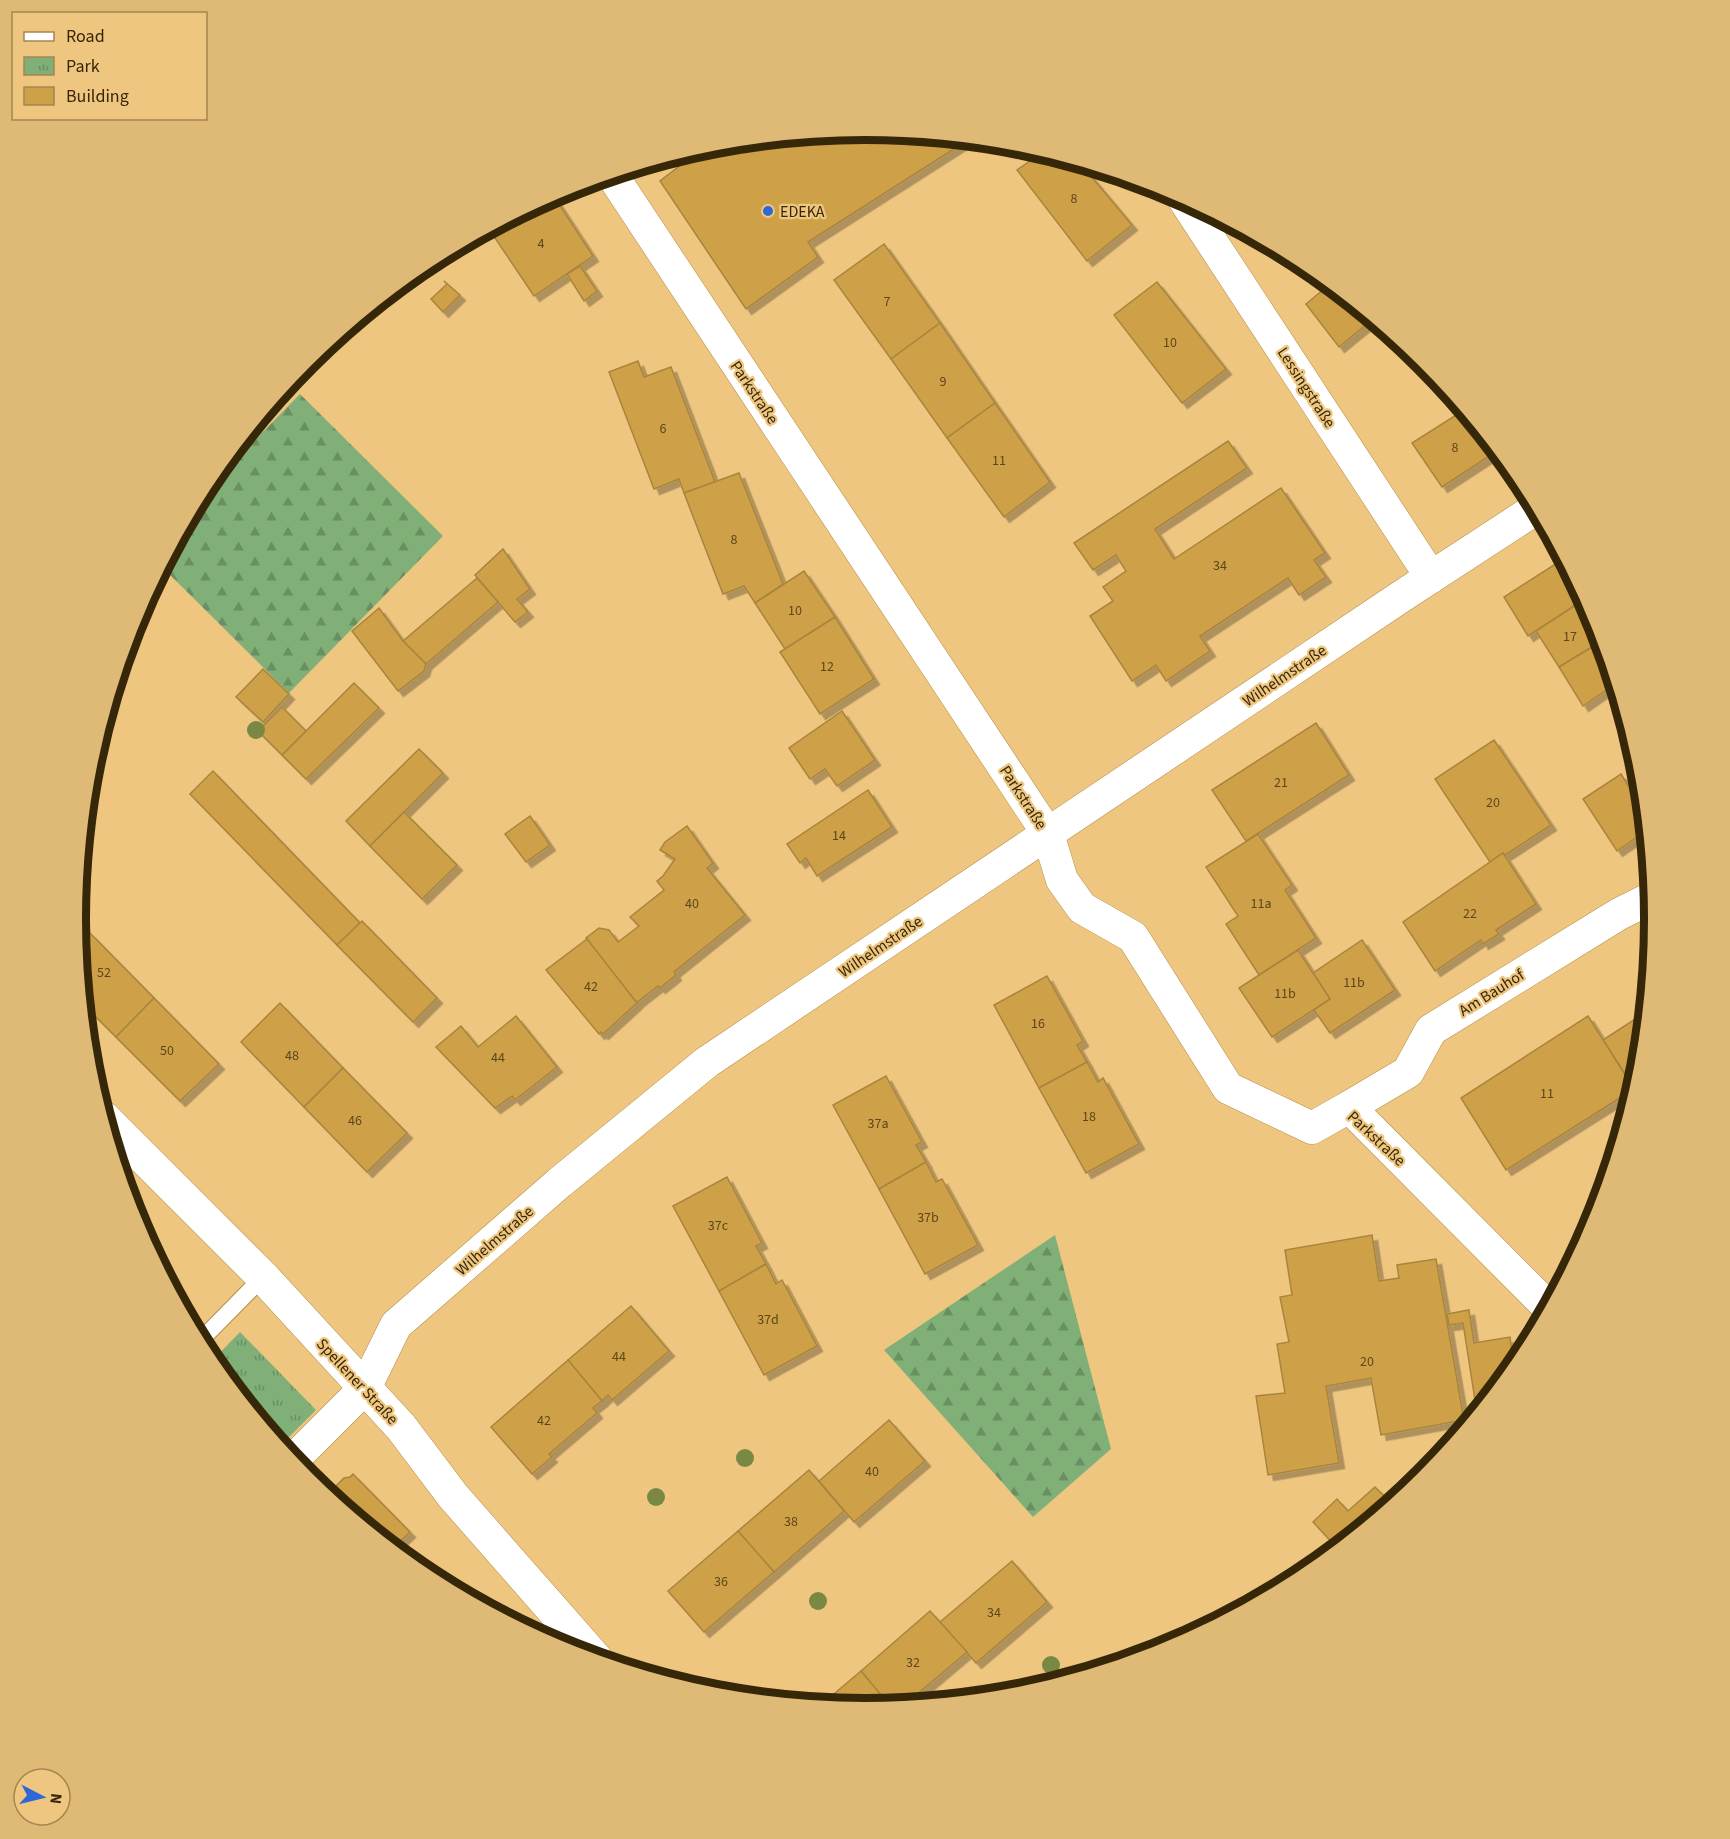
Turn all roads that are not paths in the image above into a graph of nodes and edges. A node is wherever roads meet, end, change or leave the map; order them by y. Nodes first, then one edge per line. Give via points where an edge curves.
1 (616, 181) edge
2 (1192, 212) edge
3 (1529, 513) edge
4 (1431, 577) junction
5 (1048, 834) junction
6 (1644, 902) edge
7 (1349, 1107) junction
8 (114, 1128) edge
9 (263, 1277) junction
10 (1543, 1302) edge
11 (206, 1335) edge
12 (365, 1388) junction
13 (299, 1454) edge
14 (586, 1647) edge

1 - 5 street, Parkstraße
2 - 4 street, Lessingstraße
3 - 4 street, Wilhelmstraße
4 - 5 street, Wilhelmstraße
5 - 7 street, Parkstraße via 1062,880 1082,908 1133,937 1228,1088 1312,1128
5 - 12 street, Wilhelmstraße via 707,1062 559,1183 396,1326
6 - 7 street, Am Bauhof via 1431,1030 1408,1072
7 - 10 street, Parkstraße
8 - 9 street, Spellener Straße
9 - 11 lane
9 - 12 street, Spellener Straße
12 - 13 street, Wilhelmstraße
12 - 14 street, Spellener Straße

